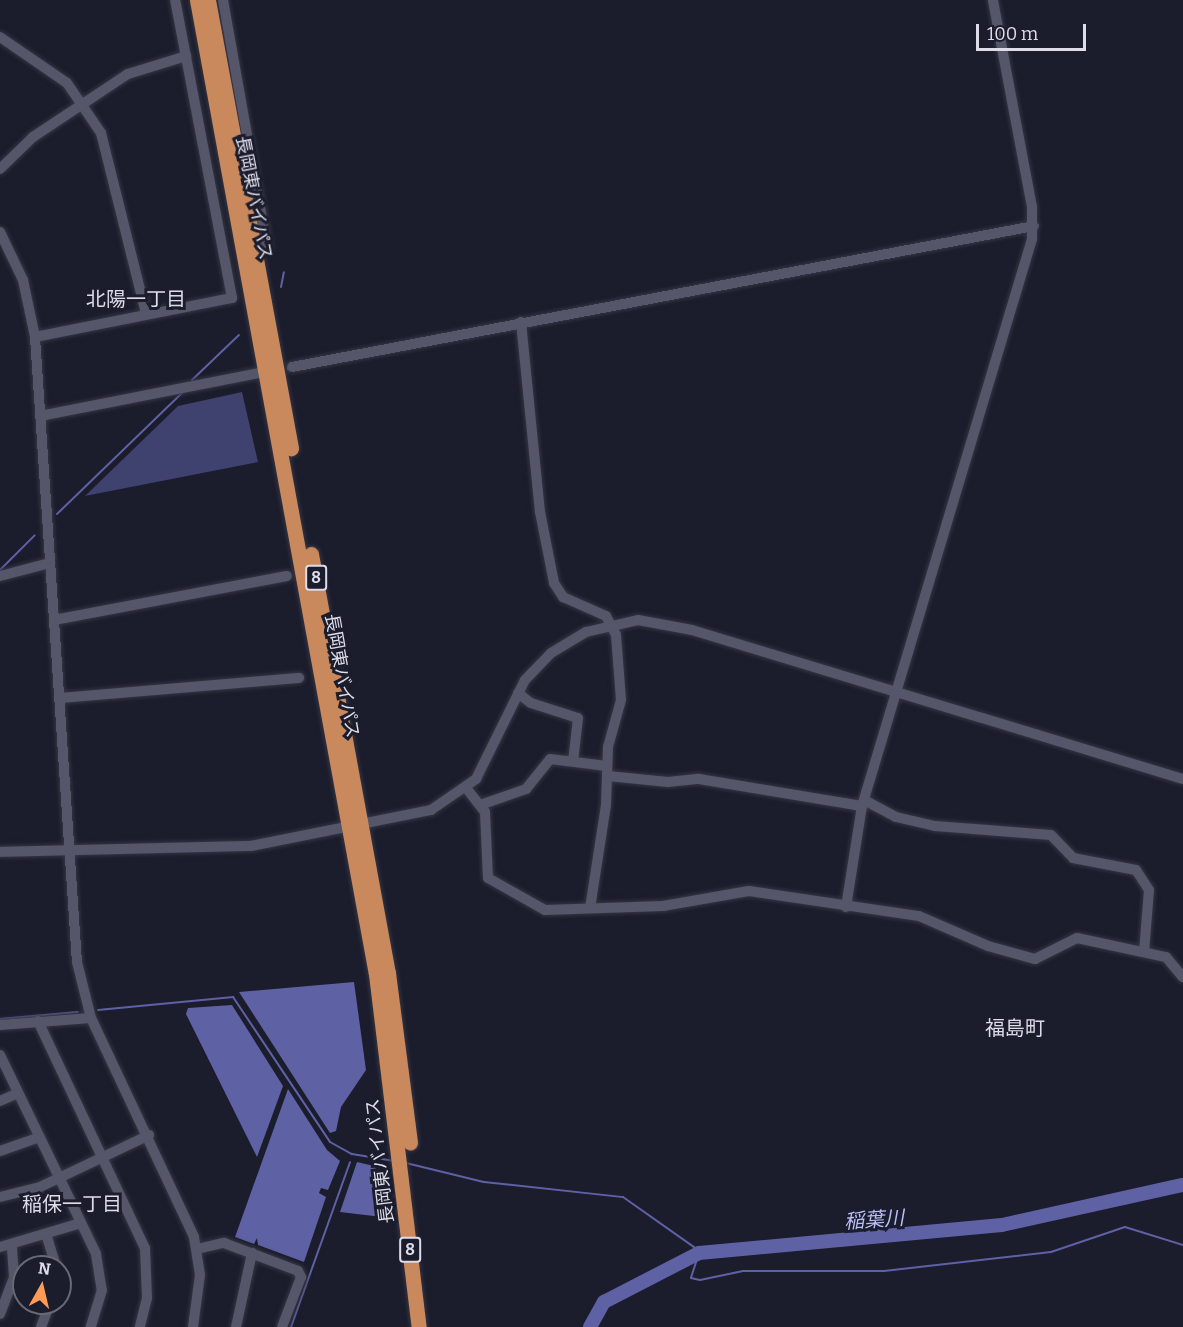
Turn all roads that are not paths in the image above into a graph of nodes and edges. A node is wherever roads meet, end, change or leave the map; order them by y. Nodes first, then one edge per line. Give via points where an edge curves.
1 (175, 0) edge
2 (197, 0) edge
3 (208, 0) edge
4 (224, 0) edge
5 (993, 0) edge
6 (0, 37) edge
7 (186, 56) junction
8 (83, 104) junction
9 (0, 168) edge
10 (1034, 226) junction
11 (0, 232) edge
12 (267, 247) dead end
13 (146, 314) junction
14 (521, 322) junction
15 (35, 337) junction
16 (292, 367) dead end
17 (260, 373) dead end
18 (40, 417) junction
19 (50, 563) junction
20 (0, 576) edge
21 (286, 576) dead end
22 (54, 620) junction
23 (612, 624) junction
24 (299, 678) dead end
25 (897, 691) junction
26 (518, 693) junction
27 (59, 698) junction
28 (573, 762) junction
29 (607, 771) junction
30 (1183, 779) edge
31 (467, 789) junction
32 (863, 803) junction
33 (483, 804) junction
34 (356, 825) junction
35 (69, 851) junction
36 (0, 852) edge
37 (846, 907) junction
38 (590, 908) junction
39 (1144, 952) junction
40 (1183, 976) edge
41 (92, 1018) junction
42 (38, 1021) junction
43 (0, 1024) edge
44 (0, 1055) edge
45 (18, 1094) junction
46 (0, 1101) edge
47 (149, 1135) junction
48 (40, 1137) junction
49 (0, 1150) edge
50 (101, 1156) junction
51 (408, 1174) junction
52 (59, 1177) junction
53 (0, 1197) edge
54 (81, 1223) junction
55 (47, 1237) junction
56 (12, 1246) junction
57 (0, 1247) edge
58 (197, 1249) junction
59 (252, 1253) junction
60 (52, 1255) edge
61 (0, 1314) edge
62 (91, 1327) edge
63 (140, 1327) edge
64 (194, 1327) edge
65 (236, 1327) edge
66 (282, 1327) edge
67 (419, 1327) edge
68 (428, 1327) edge

1 - 7 street
2 - 34 highway, 長岡東バイパス / 8
3 - 34 highway, 長岡東バイパス / 8
4 - 12 street
5 - 10 street
6 - 8 street via 59,75
7 - 8 street via 138,69
7 - 13 street via 232,298
8 - 9 street
8 - 13 street via 104,143
10 - 14 street
10 - 25 street via 1025,271
11 - 15 street via 23,280
13 - 15 street
14 - 16 street
14 - 23 street via 540,512 554,583 563,597 601,611
15 - 18 street
17 - 18 street
18 - 19 street
19 - 20 street
19 - 22 street
21 - 22 street
22 - 27 street
23 - 25 street via 670,623
23 - 26 street via 551,653
23 - 29 street via 621,700
24 - 27 street
25 - 30 street
25 - 32 street
26 - 28 street via 531,703 578,718
26 - 31 street via 491,757
27 - 35 street
28 - 29 street
28 - 33 street via 543,762 526,789
29 - 32 street via 668,782 699,779
29 - 38 street
31 - 33 street
31 - 34 street via 431,810
32 - 37 street
32 - 39 street via 896,817 934,826 1051,835 1073,858 1136,870 1149,890
33 - 38 street via 488,878 545,910
34 - 35 street via 222,848
34 - 51 highway, 長岡東バイパス / 8
35 - 36 street
35 - 41 street via 77,962
37 - 38 street via 749,891 663,906
37 - 39 street via 918,916 988,946 1035,959 1077,938
39 - 40 street via 1166,957
41 - 42 street
41 - 47 street
42 - 43 street
42 - 50 street
44 - 45 street
45 - 46 street
45 - 48 street
47 - 50 street
47 - 58 street
48 - 49 street
48 - 52 street
50 - 52 street
50 - 63 street via 145,1248 147,1299
51 - 67 highway, 長岡東バイパス / 8
51 - 68 highway, 長岡東バイパス / 8
52 - 53 street
52 - 54 street
54 - 55 street
54 - 62 street via 102,1280
55 - 56 street
55 - 60 street
56 - 57 street
56 - 61 street via 14,1277
58 - 59 street via 224,1243
58 - 64 street via 200,1291
59 - 65 street
59 - 66 street via 300,1273

